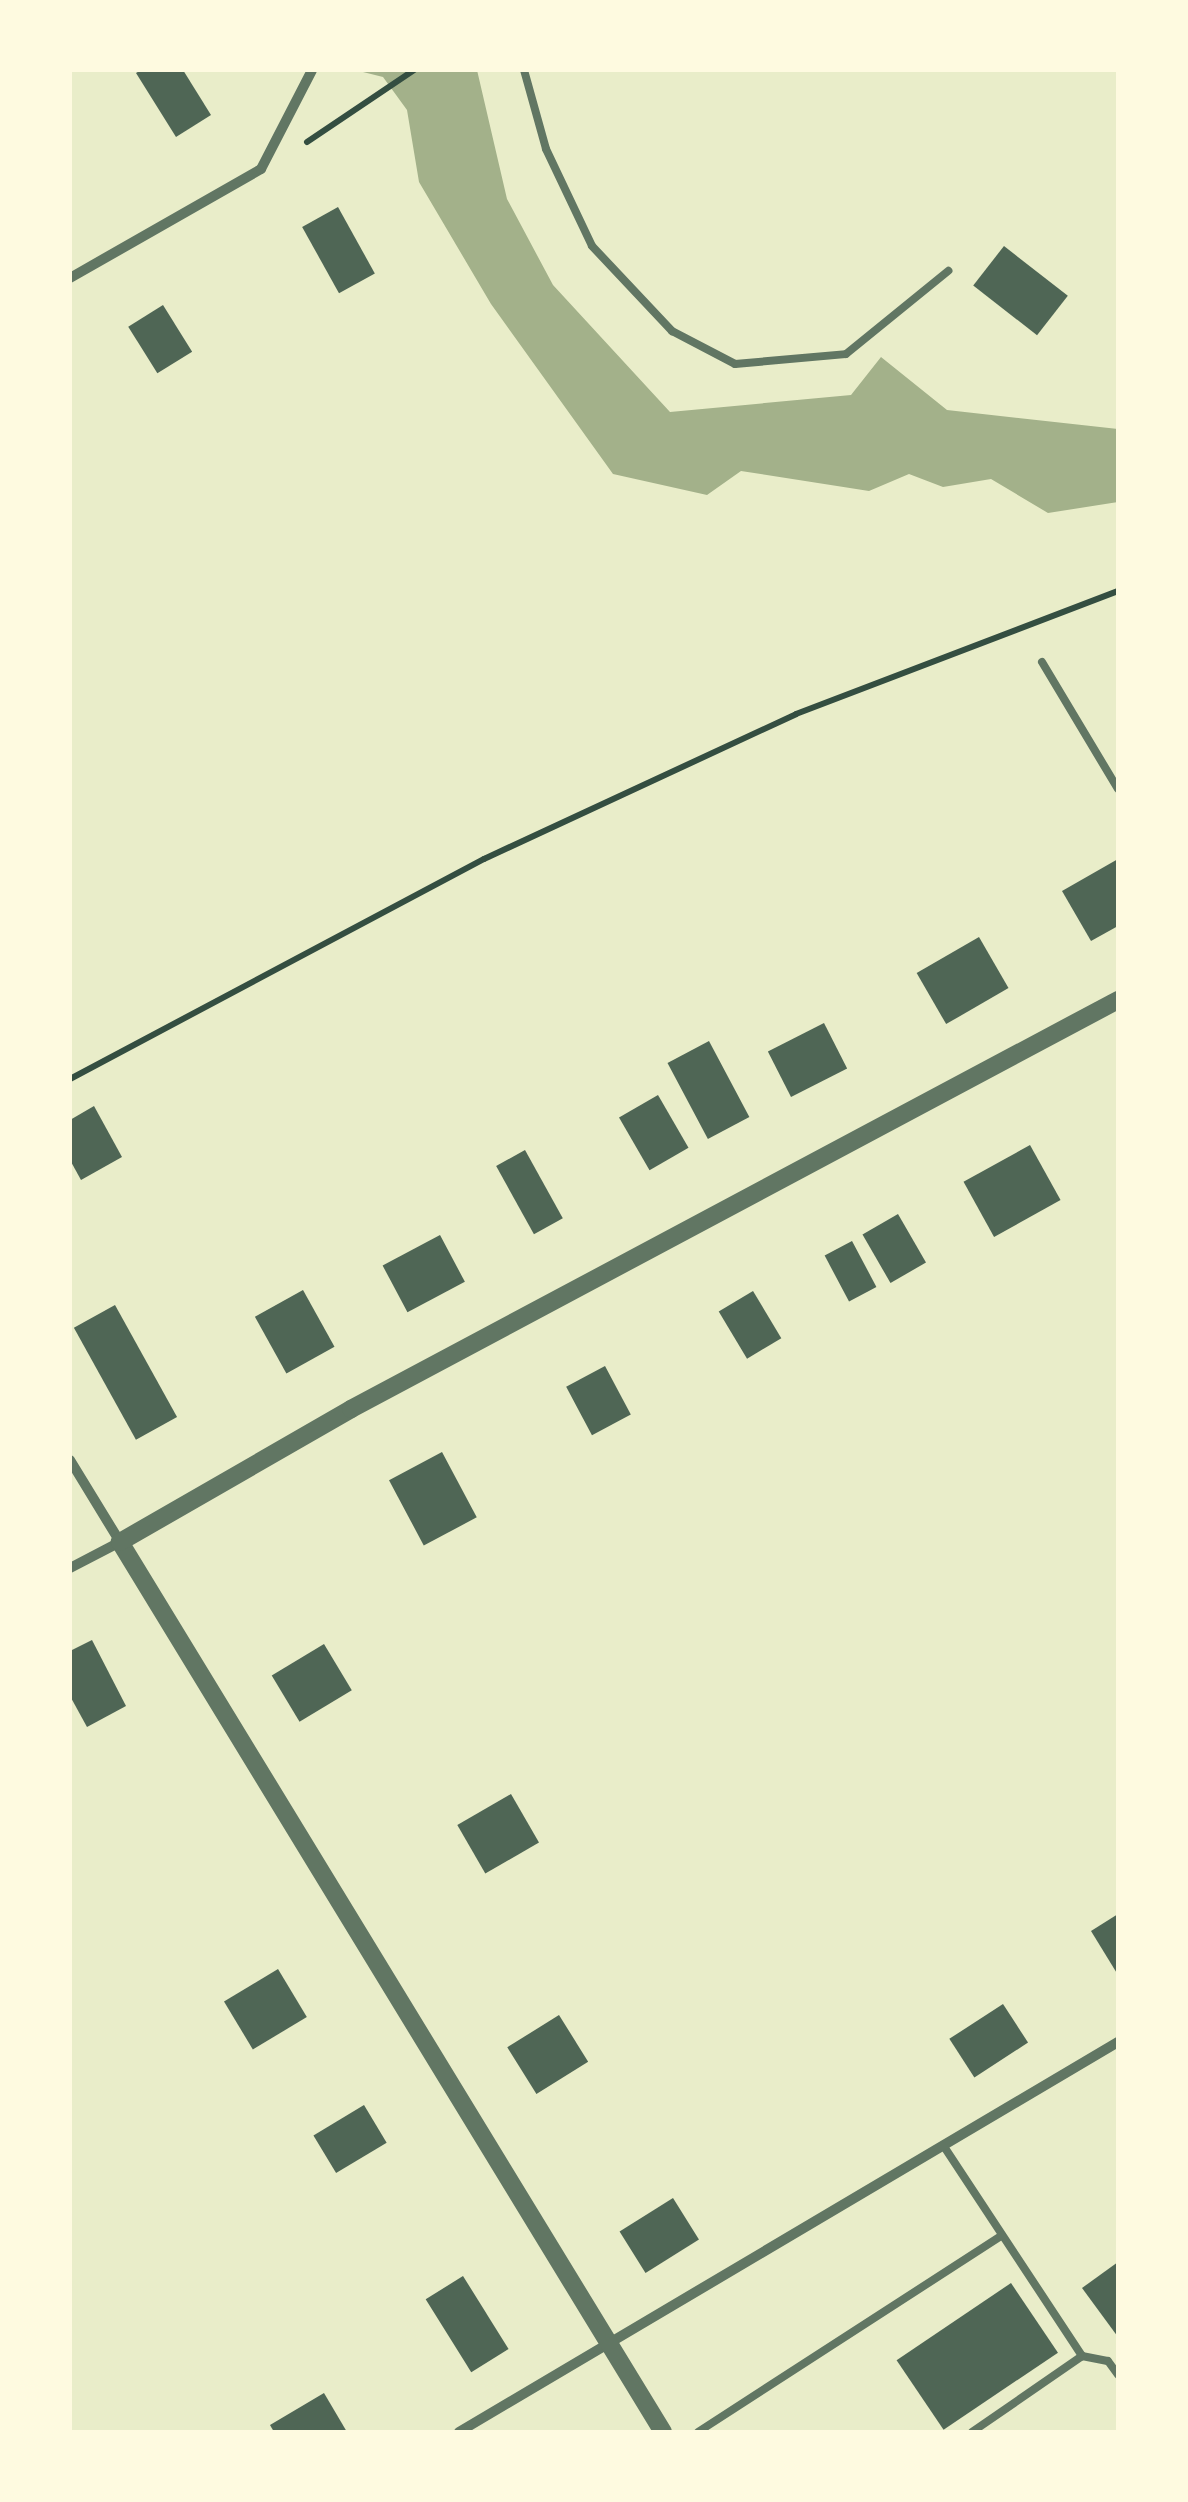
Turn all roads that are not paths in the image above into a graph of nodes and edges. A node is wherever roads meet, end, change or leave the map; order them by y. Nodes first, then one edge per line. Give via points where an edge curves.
1 (312, 70) edge
2 (524, 70) edge
3 (948, 271) dead end
4 (70, 278) edge
5 (1042, 662) dead end
6 (1118, 789) edge
7 (1118, 1000) edge
8 (70, 1460) edge
9 (120, 1542) junction
10 (70, 1568) edge
11 (1118, 2042) edge
12 (944, 2145) junction
13 (1002, 2235) junction
14 (610, 2342) junction
15 (1082, 2356) junction
16 (1118, 2374) edge
17 (459, 2432) edge
18 (663, 2432) edge
19 (698, 2432) edge
20 (972, 2432) edge

1 - 4 street via 260,169
2 - 3 lane via 546,150 592,246 672,331 735,364 846,354
5 - 6 lane
7 - 9 street via 351,1409
8 - 9 street
9 - 10 street
9 - 14 street
11 - 12 street
12 - 13 lane
12 - 14 street
13 - 15 lane
13 - 19 lane
14 - 17 street
14 - 18 street
15 - 16 lane via 1108,2361
15 - 20 lane

